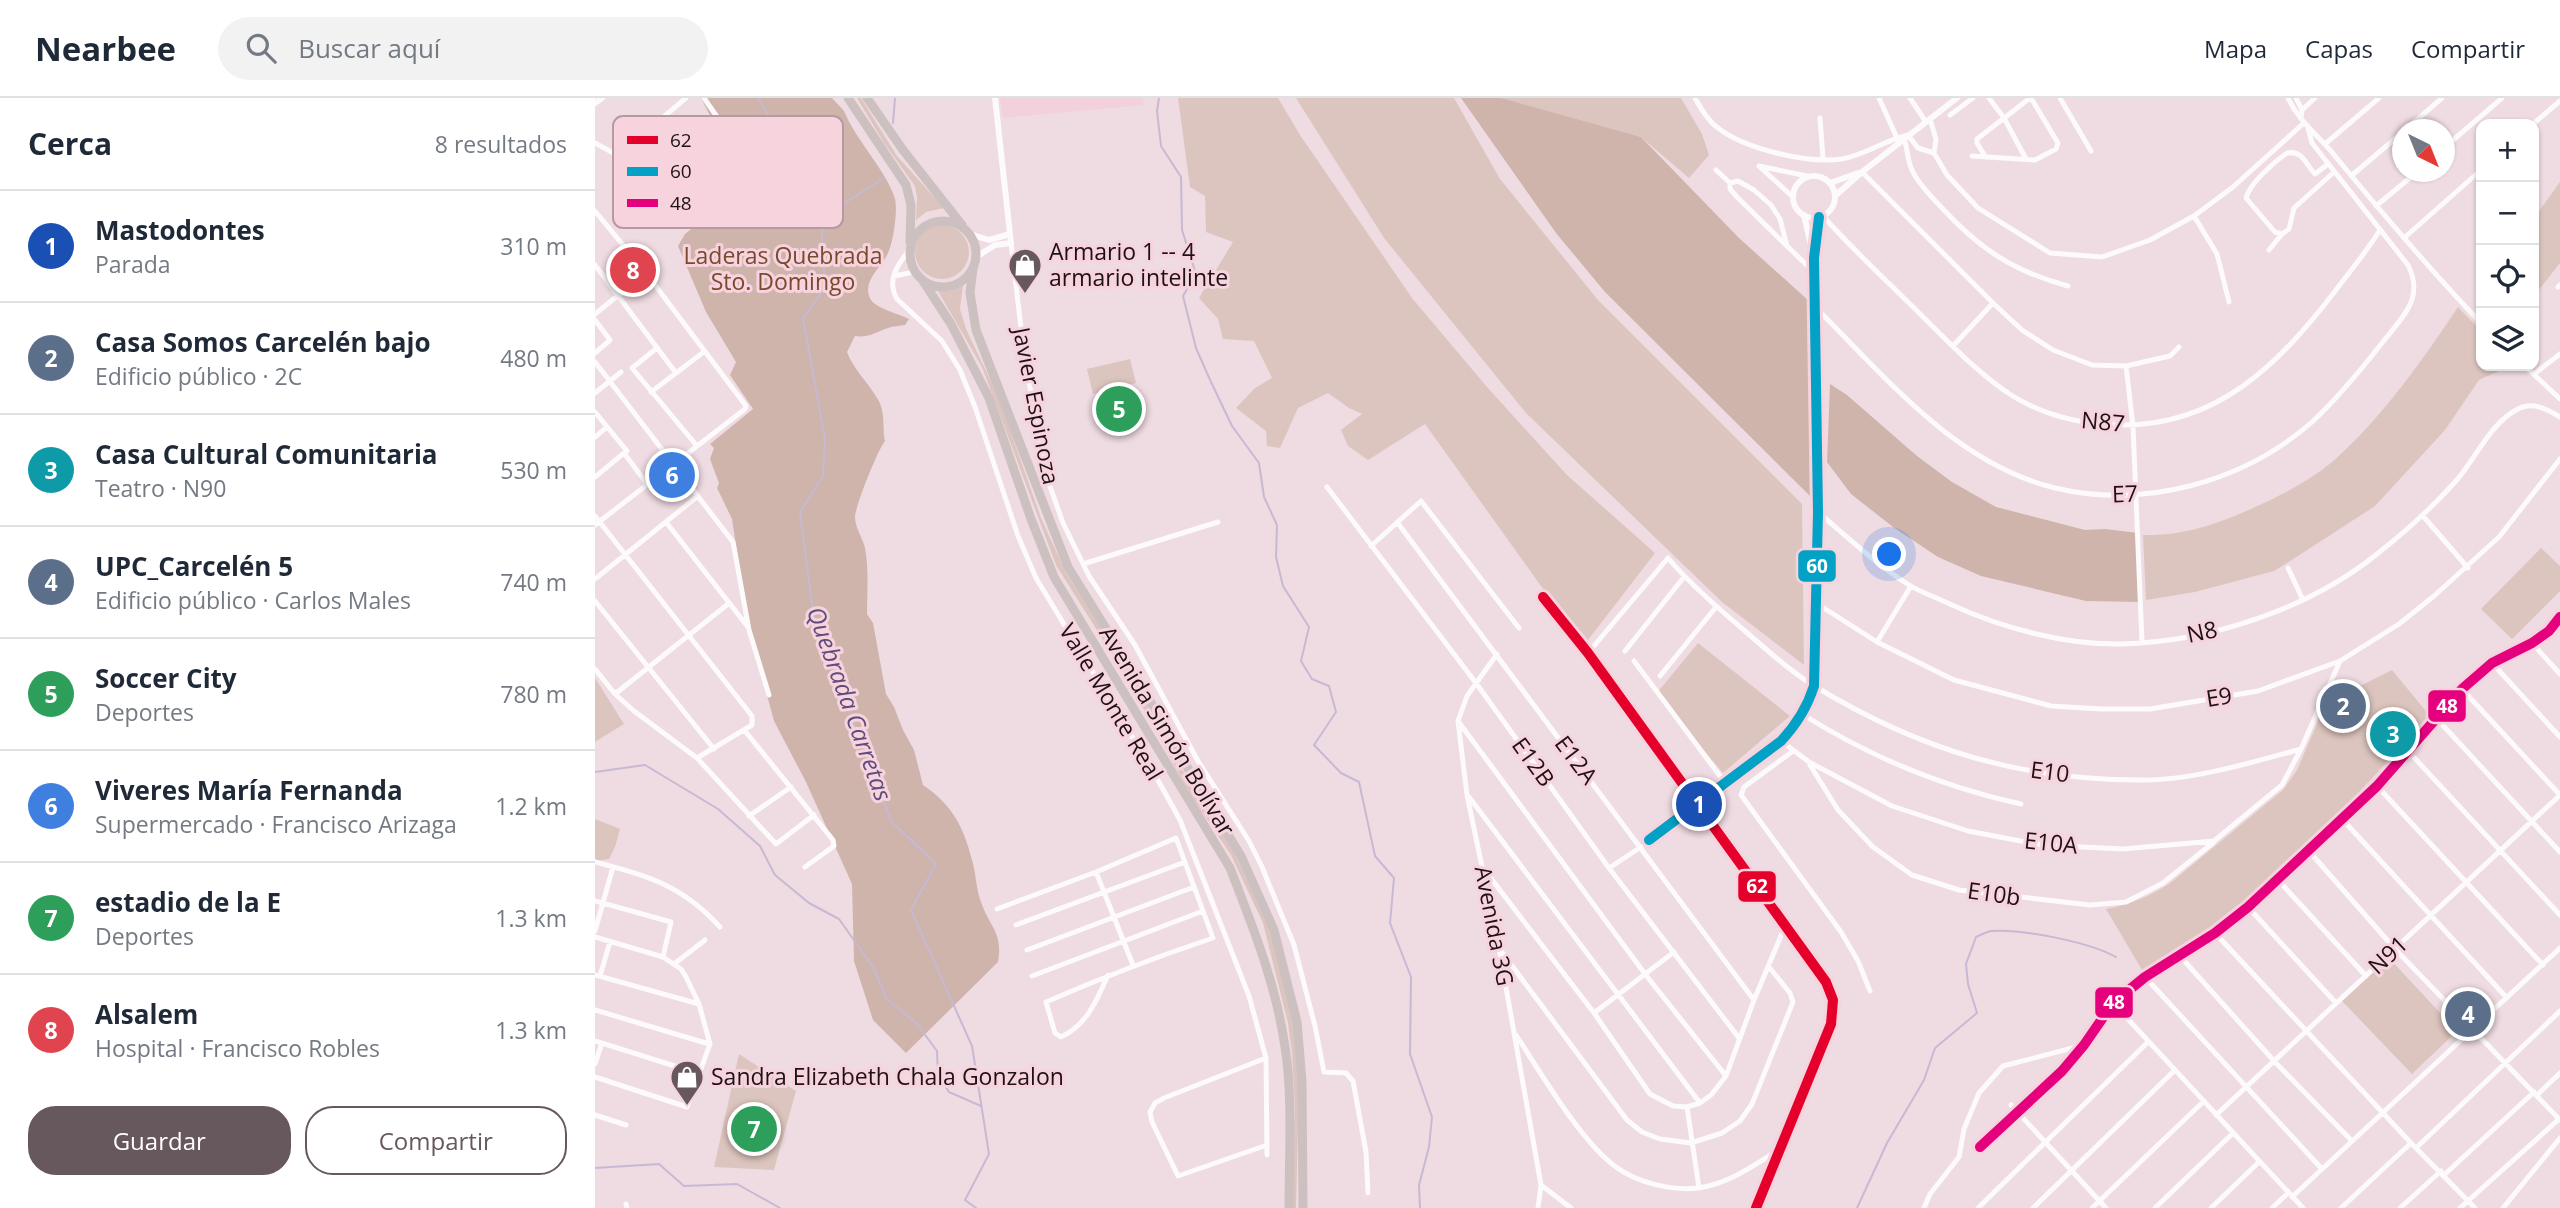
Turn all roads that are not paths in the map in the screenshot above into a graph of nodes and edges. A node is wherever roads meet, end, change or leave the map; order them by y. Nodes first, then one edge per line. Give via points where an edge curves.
1 (602, 98) edge
2 (686, 98) edge
3 (704, 98) edge
4 (848, 98) edge
5 (867, 98) edge
6 (995, 98) edge
7 (1879, 98) edge
8 (1910, 98) edge
9 (1958, 98) edge
10 (1973, 98) edge
11 (1989, 98) edge
12 (2031, 98) edge
13 (2060, 98) edge
14 (2288, 98) edge
15 (2296, 98) edge
16 (2315, 98) edge
17 (2379, 98) edge
18 (2442, 98) edge
19 (2502, 98) edge
20 (1698, 99) edge
21 (2560, 101) edge
22 (595, 103) edge
23 (2302, 110) junction
24 (1950, 115) dead end
25 (665, 116) edge
26 (716, 116) edge
27 (1820, 118) dead end
28 (2004, 118) junction
29 (2417, 119) edge
30 (2539, 119) edge
31 (1928, 120) junction
32 (2304, 123) junction
33 (1903, 137) junction
34 (2455, 139) edge
35 (2392, 140) edge
36 (595, 143) edge
37 (2325, 144) junction
38 (2091, 150) dead end
39 (613, 152) edge
40 (1934, 153) junction
41 (1972, 156) dead end
42 (1986, 156) junction
43 (1823, 159) junction
44 (2026, 159) junction
45 (2328, 164) junction
46 (1716, 170) dead end
47 (1862, 172) junction
48 (2334, 172) junction
49 (2476, 174) edge
50 (1807, 176) junction
51 (2351, 176) junction
52 (2405, 182) edge
53 (1730, 183) junction
54 (1830, 183) junction
55 (1793, 197) junction
56 (1835, 197) junction
57 (2377, 206) junction
58 (595, 211) edge
59 (1804, 215) junction
60 (1821, 216) junction
61 (2194, 216) junction
62 (2380, 230) junction
63 (968, 232) junction
64 (1010, 234) junction
65 (2282, 234) junction
66 (2404, 238) junction
67 (1011, 243) junction
68 (1787, 246) junction
69 (910, 247) junction
70 (2269, 250) dead end
71 (976, 257) junction
72 (1814, 258) junction
73 (595, 265) edge
74 (973, 268) junction
75 (914, 272) junction
76 (646, 273) junction
77 (1815, 273) junction
78 (894, 276) junction
79 (923, 281) junction
80 (2068, 286) dead end
81 (619, 295) junction
82 (2229, 302) dead end
83 (1993, 303) junction
84 (1816, 308) junction
85 (595, 314) edge
86 (2476, 317) edge
87 (595, 320) edge
88 (1953, 346) junction
89 (2179, 347) dead end
90 (657, 348) junction
91 (705, 351) junction
92 (595, 353) edge
93 (2560, 354) edge
94 (595, 362) edge
95 (2126, 366) junction
96 (2531, 371) edge
97 (621, 372) dead end
98 (676, 373) junction
99 (2534, 374) junction
100 (609, 382) junction
101 (651, 392) junction
102 (595, 393) edge
103 (2560, 399) edge
104 (595, 412) edge
105 (2560, 417) edge
106 (2133, 426) junction
107 (607, 427) junction
108 (595, 437) edge
109 (697, 446) junction
110 (624, 453) junction
111 (2560, 459) edge
112 (673, 465) junction
113 (595, 477) edge
114 (647, 484) junction
115 (1327, 487) dead end
116 (2136, 495) junction
117 (698, 496) junction
118 (1818, 512) junction
119 (595, 516) edge
120 (2423, 516) junction
121 (666, 522) junction
122 (1218, 522) dead end
123 (1397, 522) junction
124 (597, 524) edge
125 (1371, 546) junction
126 (625, 555) junction
127 (1083, 564) junction
128 (2288, 568) dead end
129 (2468, 568) junction
130 (1684, 577) junction
131 (595, 579) edge
132 (1911, 586) junction
133 (1543, 597) dead end
134 (2303, 600) junction
135 (595, 601) edge
136 (1816, 603) junction
137 (728, 604) junction
138 (1716, 607) junction
139 (2560, 617) edge
140 (1519, 628) dead end
141 (750, 630) junction
142 (689, 635) junction
143 (1877, 642) junction
144 (2142, 642) junction
145 (2532, 643) junction
146 (1625, 651) dead end
147 (1588, 653) junction
148 (1497, 654) junction
149 (1634, 661) dead end
150 (2340, 662) junction
151 (2492, 663) junction
152 (648, 668) junction
153 (595, 669) edge
154 (2560, 674) edge
155 (1660, 676) dead end
156 (1476, 683) junction
157 (1814, 686) junction
158 (2462, 689) junction
159 (615, 694) junction
160 (769, 695) dead end
161 (1802, 714) junction
162 (2437, 719) junction
163 (1458, 721) junction
164 (745, 731) junction
165 (2560, 737) edge
166 (1781, 741) junction
167 (714, 749) junction
168 (2301, 749) junction
169 (1793, 751) junction
170 (2409, 752) junction
171 (697, 758) junction
172 (1808, 762) junction
173 (1726, 784) junction
174 (2377, 786) junction
175 (791, 787) junction
176 (1467, 795) junction
177 (2560, 795) edge
178 (1699, 804) junction
179 (2021, 804) dead end
180 (749, 816) junction
181 (814, 816) junction
182 (2342, 819) junction
183 (2532, 821) junction
184 (1649, 841) dead end
185 (2214, 841) junction
186 (1641, 847) junction
187 (2308, 850) junction
188 (2501, 850) junction
189 (2560, 852) edge
190 (595, 862) edge
191 (1185, 862) junction
192 (1482, 865) junction
193 (613, 867) junction
194 (805, 867) dead end
195 (1609, 868) junction
196 (1096, 872) junction
197 (1202, 880) junction
198 (2278, 880) junction
199 (2466, 882) junction
200 (1194, 888) junction
201 (1207, 891) junction
202 (1104, 892) junction
203 (595, 901) edge
204 (603, 904) junction
205 (2248, 907) junction
206 (997, 909) dead end
207 (1203, 911) junction
208 (2431, 915) junction
209 (2560, 915) edge
210 (1114, 917) junction
211 (1786, 924) junction
212 (1016, 925) dead end
213 (720, 927) dead end
214 (595, 931) edge
215 (2215, 933) junction
216 (595, 937) edge
217 (705, 940) dead end
218 (1123, 941) junction
219 (610, 942) junction
220 (1499, 948) junction
221 (2560, 948) edge
222 (2395, 949) junction
223 (1027, 950) dead end
224 (1674, 953) junction
225 (2179, 955) junction
226 (663, 957) junction
227 (674, 964) junction
228 (1133, 965) junction
229 (2543, 965) junction
230 (1769, 967) junction
231 (598, 975) edge
232 (1108, 975) junction
233 (1645, 975) junction
234 (1032, 976) dead end
235 (2366, 976) junction
236 (2145, 977) junction
237 (1870, 991) dead end
238 (1618, 995) junction
239 (2507, 998) junction
240 (1754, 1000) junction
241 (2113, 1003) junction
242 (2336, 1003) junction
243 (699, 1004) junction
244 (595, 1010) edge
245 (2560, 1011) edge
246 (1594, 1013) junction
247 (2473, 1030) junction
248 (2307, 1031) junction
249 (1514, 1033) junction
250 (1739, 1038) junction
251 (599, 1042) edge
252 (2148, 1042) junction
253 (710, 1044) junction
254 (2084, 1045) junction
255 (1266, 1058) junction
256 (2275, 1062) junction
257 (2504, 1063) junction
258 (595, 1064) edge
259 (2175, 1070) junction
260 (2560, 1073) edge
261 (700, 1074) junction
262 (1726, 1076) junction
263 (595, 1077) edge
264 (2246, 1087) junction
265 (2535, 1093) junction
266 (2204, 1101) junction
267 (1700, 1103) junction
268 (2011, 1105) dead end
269 (1687, 1107) junction
270 (2018, 1112) junction
271 (2383, 1113) junction
272 (595, 1115) edge
273 (2216, 1115) junction
274 (2560, 1119) edge
275 (626, 1125) dead end
276 (2233, 1133) junction
277 (2560, 1138) edge
278 (2352, 1141) junction
279 (2045, 1142) junction
280 (1691, 1143) junction
281 (1267, 1145) junction
282 (2414, 1146) junction
283 (1783, 1147) junction
284 (1980, 1147) dead end
285 (1267, 1155) dead end
286 (2259, 1162) junction
287 (2322, 1169) junction
288 (2071, 1170) junction
289 (2442, 1173) junction
290 (1541, 1185) junction
291 (1699, 1188) junction
292 (1368, 1193) dead end
293 (2290, 1195) junction
294 (2100, 1201) junction
295 (2468, 1202) junction
296 (1289, 1208) edge
297 (1303, 1208) edge
298 (1538, 1208) edge
299 (1571, 1208) edge
300 (1756, 1208) edge
301 (1924, 1208) edge
302 (1978, 1208) edge
303 (2033, 1208) edge
304 (2092, 1208) edge
305 (2106, 1208) edge
306 (2155, 1208) edge
307 (2211, 1208) edge
308 (2272, 1208) edge
309 (2303, 1208) edge
310 (2341, 1208) edge
311 (2400, 1208) edge
312 (2460, 1208) edge
313 (2475, 1208) edge
314 (2503, 1208) edge

1 - 22 street
2 - 25 street
3 - 26 street
4 - 69 highway via 907,185
5 - 63 highway, Avenida Simón Bolívar
6 - 64 street, Javier Espinoza
7 - 33 street
8 - 31 street
9 - 31 street
10 - 24 street
11 - 28 street
12 - 28 street
12 - 44 street via 2059,145 2038,160
13 - 38 street
14 - 32 street
15 - 23 street
16 - 23 street
17 - 37 street
18 - 29 street
19 - 34 street
20 - 43 street via 1705,115 1733,136 1769,150
21 - 30 street
23 - 32 street
27 - 43 street
28 - 42 street via 1977,139
28 - 44 street
31 - 33 street
31 - 40 street via 1936,139
32 - 37 street
32 - 45 street
32 - 61 street
33 - 40 street
33 - 43 street via 1845,158
33 - 47 street
33 - 80 street via 1913,172 1977,243 2022,271
35 - 51 street
36 - 39 street
37 - 51 street
40 - 61 street via 1947,175 1978,208 2050,253 2102,257 2150,240
41 - 42 street
42 - 44 street
45 - 48 street
45 - 65 street via 2315,174 2301,156 2287,153 2246,194 2275,232
46 - 53 street
47 - 54 street
47 - 56 street
47 - 83 street
48 - 62 street
48 - 65 street via 2294,208 2289,229
49 - 66 street
50 - 54 street
50 - 55 street via 1798,182
50 - 55 street via 1759,166
51 - 57 street
52 - 57 street
53 - 68 street via 1730,189
53 - 68 street via 1743,183 1771,205
54 - 56 street
55 - 59 street
56 - 60 street via 1832,208
57 - 66 street
58 - 76 street
59 - 60 street
59 - 72 street
60 - 72 street
60 - 88 street, N87
61 - 82 street via 2217,254
62 - 106 street, N87 via 2286,352 2249,384 2207,407 2168,421
62 - 116 street, E7 via 2407,265 2416,290 2405,314 2341,394 2272,452 2183,488
63 - 64 street via 989,240
63 - 69 highway via 957,224 938,221 920,229
63 - 71 highway, Avenida Simón Bolívar
64 - 67 street, Javier Espinoza
65 - 70 street
66 - 86 street via 2439,271
67 - 71 street via 995,244
67 - 127 street, Javier Espinoza via 1046,475
68 - 77 street
69 - 75 highway
69 - 78 street
71 - 74 highway, Avenida Simón Bolívar
72 - 77 street
73 - 81 street
74 - 79 highway via 951,286
74 - 297 highway, Avenida Simón Bolívar via 970,293 976,330 1069,567 1241,856 1274,929 1297,1022
75 - 78 street
75 - 79 highway, Avenida Simón Bolívar
76 - 81 street
76 - 91 street
77 - 84 street
78 - 197 street, Valle Monte Real via 891,285 897,299 942,341 960,370 1036,578 1161,785 1180,820
79 - 296 highway, Avenida Simón Bolívar via 989,398 1055,577 1230,868 1268,966 1285,1046
81 - 85 street
81 - 90 street
83 - 88 street
83 - 95 street via 2053,350 2092,365
84 - 116 street, E7 via 1933,424 2010,472 2092,495
84 - 118 street
87 - 92 street via 610,340
88 - 106 street, N87 via 2011,395 2048,414 2090,425
89 - 95 street via 2170,356
90 - 98 street
90 - 101 street via 632,368
91 - 98 street
91 - 109 street via 746,406
93 - 99 street
94 - 100 street
95 - 106 street
96 - 99 street
97 - 100 street
98 - 101 street
99 - 103 street
100 - 102 street
100 - 112 street
101 - 109 street
104 - 107 street
105 - 120 street, N8 via 2541,407 2517,409
106 - 116 street
107 - 108 street
107 - 110 street via 627,451
109 - 112 street
110 - 113 street
110 - 114 street
111 - 129 street, E9 via 2499,537
112 - 114 street
112 - 117 street
114 - 124 street
115 - 125 street, E12B
116 - 144 street
117 - 121 street
117 - 141 street via 733,542
118 - 132 street, N8
118 - 136 street
119 - 124 street
120 - 129 street
120 - 134 street, N8 via 2335,584
121 - 126 street
121 - 137 street
122 - 127 street
123 - 125 street
123 - 140 street via 1421,501
123 - 148 street, E12A
124 - 126 street
125 - 156 street, E12B
126 - 131 street
126 - 142 street
127 - 292 street, Javier Espinoza via 1157,682 1262,867 1294,946 1324,1072 1346,1073 1353,1082 1366,1152
128 - 134 street
129 - 150 street, E9 via 2399,624
130 - 138 street, E10
130 - 146 street
130 - 147 street, E10 via 1668,558
132 - 143 street
132 - 144 street, N8 via 2005,626 2086,642
133 - 147 street
134 - 144 street, N8 via 2249,621
135 - 152 street
136 - 143 street, E9
136 - 157 street
137 - 141 street
137 - 142 street
138 - 155 street
138 - 157 street, E10
139 - 145 street
141 - 160 street
142 - 152 street
142 - 164 street via 752,716 752,725
143 - 150 street, E9 via 1954,680 2051,706 2101,709 2150,709 2258,691
145 - 151 street
145 - 154 street
147 - 178 street
148 - 156 street
148 - 186 street, E12A
149 - 173 street
150 - 168 street
151 - 158 street
151 - 165 street
152 - 159 street
152 - 167 street
153 - 159 street
156 - 163 street
156 - 195 street, E12B
157 - 161 street
157 - 168 street, E10 via 1896,731 1973,759 2050,774 2146,780 2222,770
158 - 162 street
158 - 177 street
159 - 171 street
161 - 166 street
161 - 179 street via 1907,769 1946,785
162 - 170 street
162 - 183 street
163 - 176 street, Avenida 3G
163 - 233 street
164 - 167 street
164 - 175 street
166 - 169 street, E10A
166 - 173 street
167 - 171 street
168 - 185 street via 2282,785
169 - 172 street, E10A
169 - 237 street via 1744,787 1742,799 1841,932
170 - 174 street
170 - 188 street
171 - 180 street
172 - 185 street, E10A via 1892,806 1968,831 2042,845 2123,849
172 - 185 street, E10b via 1838,810 1873,847 1912,875 1959,890 2090,905 2126,902 2163,883
173 - 178 street
174 - 182 street
174 - 199 street
175 - 180 street
175 - 181 street
176 - 192 street, Avenida 3G
176 - 238 street
177 - 183 street, N91
178 - 184 street
178 - 211 street
180 - 181 street via 776,844
181 - 194 street via 834,846
182 - 187 street
182 - 208 street
183 - 188 street, N91
183 - 189 street
186 - 195 street
186 - 240 street, E12A
187 - 198 street
187 - 222 street
188 - 199 street, N91
188 - 209 street
190 - 193 street
191 - 196 street via 1176,838
191 - 200 street
191 - 202 street
192 - 220 street, Avenida 3G
192 - 246 street
193 - 204 street
193 - 213 street via 666,883
195 - 224 street, E12B
196 - 202 street
196 - 206 street
197 - 200 street
197 - 201 street, Valle Monte Real
198 - 205 street
198 - 235 street
199 - 208 street, N91
199 - 229 street
200 - 201 street
200 - 207 street
200 - 210 street
201 - 255 street, Valle Monte Real via 1249,996
202 - 210 street
202 - 212 street
203 - 204 street
204 - 214 street
204 - 226 street via 671,922
205 - 215 street
205 - 242 street
207 - 218 street
207 - 228 street via 1213,938
208 - 222 street, N91
208 - 239 street
210 - 218 street
210 - 223 street
211 - 230 street
211 - 283 street via 1826,982 1834,1013
215 - 225 street
215 - 248 street
216 - 219 street
217 - 227 street
218 - 228 street
218 - 234 street
219 - 226 street
219 - 231 street
220 - 249 street, Avenida 3G
220 - 280 street via 1627,1120 1660,1139
221 - 229 street
222 - 235 street, N91
222 - 247 street
224 - 233 street
224 - 250 street, E12B
225 - 236 street
225 - 256 street
226 - 227 street
227 - 243 street
228 - 232 street
229 - 239 street
230 - 240 street
230 - 280 street via 1793,1002 1748,1111 1722,1133
231 - 243 street
232 - 232 street via 1046,1002 1055,1033 1061,1037 1086,1018
233 - 238 street
233 - 262 street
235 - 242 street, N91
236 - 241 street
236 - 264 street
238 - 246 street
238 - 267 street
239 - 247 street
240 - 250 street
241 - 252 street
241 - 254 street
242 - 248 street, N91
243 - 253 street
244 - 253 street
245 - 257 street
246 - 269 street via 1650,1094 1661,1102
247 - 257 street
247 - 271 street
248 - 256 street, N91
248 - 271 street
249 - 290 street, Avenida 3G
249 - 291 street via 1586,1138 1617,1168 1643,1181
250 - 262 street
251 - 258 street
251 - 261 street
252 - 259 street
252 - 279 street
253 - 261 street
254 - 270 street
254 - 301 street via 2003,1066 1979,1093 1964,1129 1959,1157
255 - 281 street, Valle Monte Real
255 - 281 street via 1164,1098 1150,1112 1178,1176
256 - 264 street, N91
256 - 278 street
257 - 265 street
257 - 282 street
259 - 266 street
259 - 288 street
260 - 265 street
261 - 263 street via 687,1107
262 - 267 street
264 - 273 street, N91
264 - 287 street
265 - 274 street
265 - 289 street
266 - 273 street
266 - 294 street
267 - 269 street
268 - 270 street
269 - 280 street
270 - 279 street
270 - 284 street
271 - 278 street
271 - 282 street
272 - 275 street
273 - 276 street
274 - 295 street
276 - 286 street
276 - 306 street
277 - 314 street
278 - 287 street
279 - 288 street
279 - 302 street
280 - 291 street
281 - 285 street, Valle Monte Real
282 - 289 street
282 - 310 street
283 - 291 street via 1747,1170
283 - 300 street
286 - 293 street
286 - 307 street
287 - 293 street
288 - 294 street
288 - 303 street
289 - 295 street
289 - 311 street
290 - 298 street, Avenida 3G
290 - 299 street
293 - 308 street
293 - 309 street
294 - 304 street
294 - 305 street
295 - 312 street
295 - 313 street

